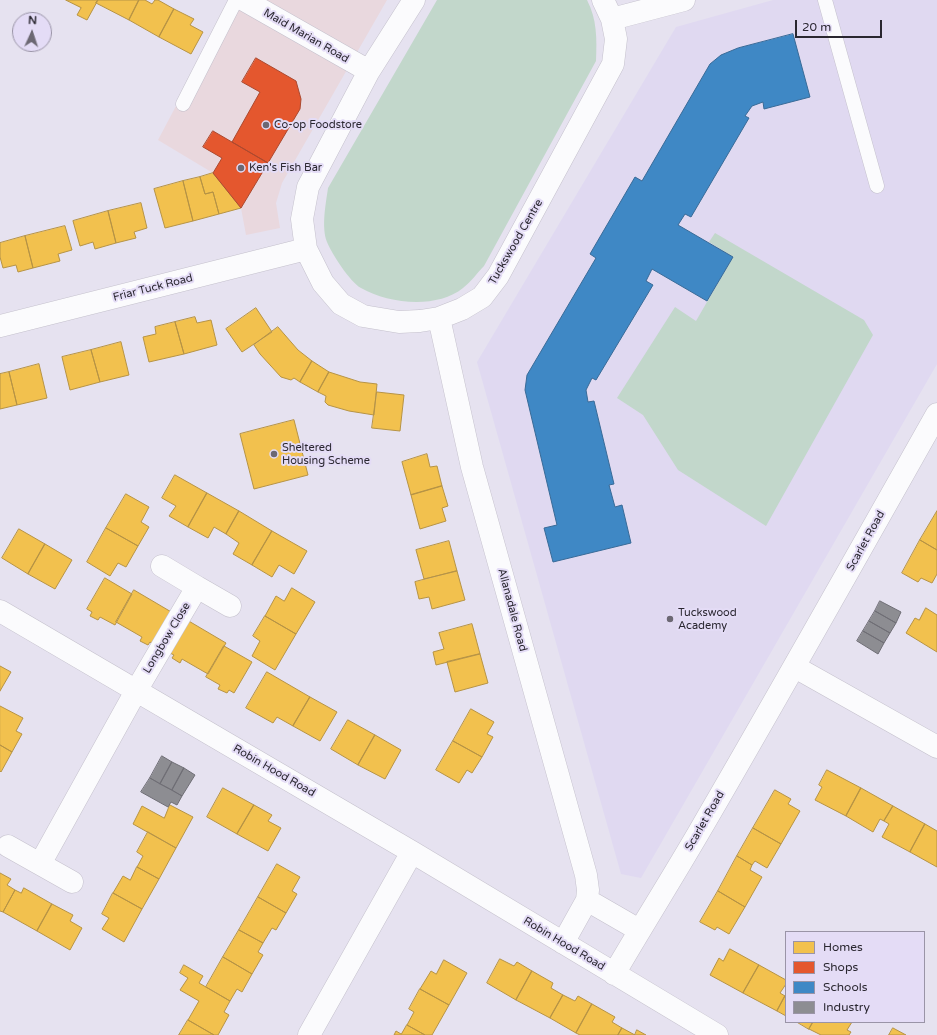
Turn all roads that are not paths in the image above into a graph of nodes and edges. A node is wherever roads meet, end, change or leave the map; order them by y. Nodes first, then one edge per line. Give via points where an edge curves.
1 (236, 0) edge
2 (244, 0) edge
3 (414, 0) edge
4 (603, 0) edge
5 (684, 0) edge
6 (825, 0) edge
7 (612, 20) junction
8 (369, 72) junction
9 (183, 104) dead end
10 (878, 186) dead end
11 (306, 249) junction
12 (439, 318) junction
13 (0, 326) edge
14 (937, 414) edge
15 (162, 566) dead end
16 (198, 587) junction
17 (230, 606) dead end
18 (0, 611) edge
19 (795, 667) junction
20 (136, 691) junction
21 (937, 747) edge
22 (8, 846) dead end
23 (412, 852) junction
24 (40, 864) junction
25 (72, 882) dead end
26 (587, 900) junction
27 (639, 930) junction
28 (563, 943) junction
29 (614, 974) junction
30 (309, 1035) edge
31 (717, 1035) edge

1 - 9 lane
2 - 8 street, Maid Marian Road
3 - 8 street, Tuckswood Centre
4 - 7 street, Tuckswood Centre
5 - 7 street
6 - 10 lane
7 - 12 street, Tuckswood Centre via 616,40 613,64 498,276 482,297 462,309
8 - 11 street, Tuckswood Centre via 308,187 302,219
11 - 12 street, Tuckswood Centre via 323,283 341,304 363,316 399,322
11 - 13 street, Friar Tuck Road
12 - 26 street, Allanadale Road via 472,467 586,876
14 - 19 street, Scarlet Road
15 - 16 street
16 - 17 street
16 - 20 street, Longbow Close
18 - 20 street, Robin Hood Road
19 - 21 street
19 - 27 street, Scarlet Road
20 - 23 street, Robin Hood Road
20 - 24 street
22 - 24 street
23 - 28 street, Robin Hood Road
23 - 30 street
24 - 25 street
26 - 27 street
26 - 28 street
27 - 29 street, Scarlet Road
28 - 29 street, Robin Hood Road
29 - 31 street, Robin Hood Road

